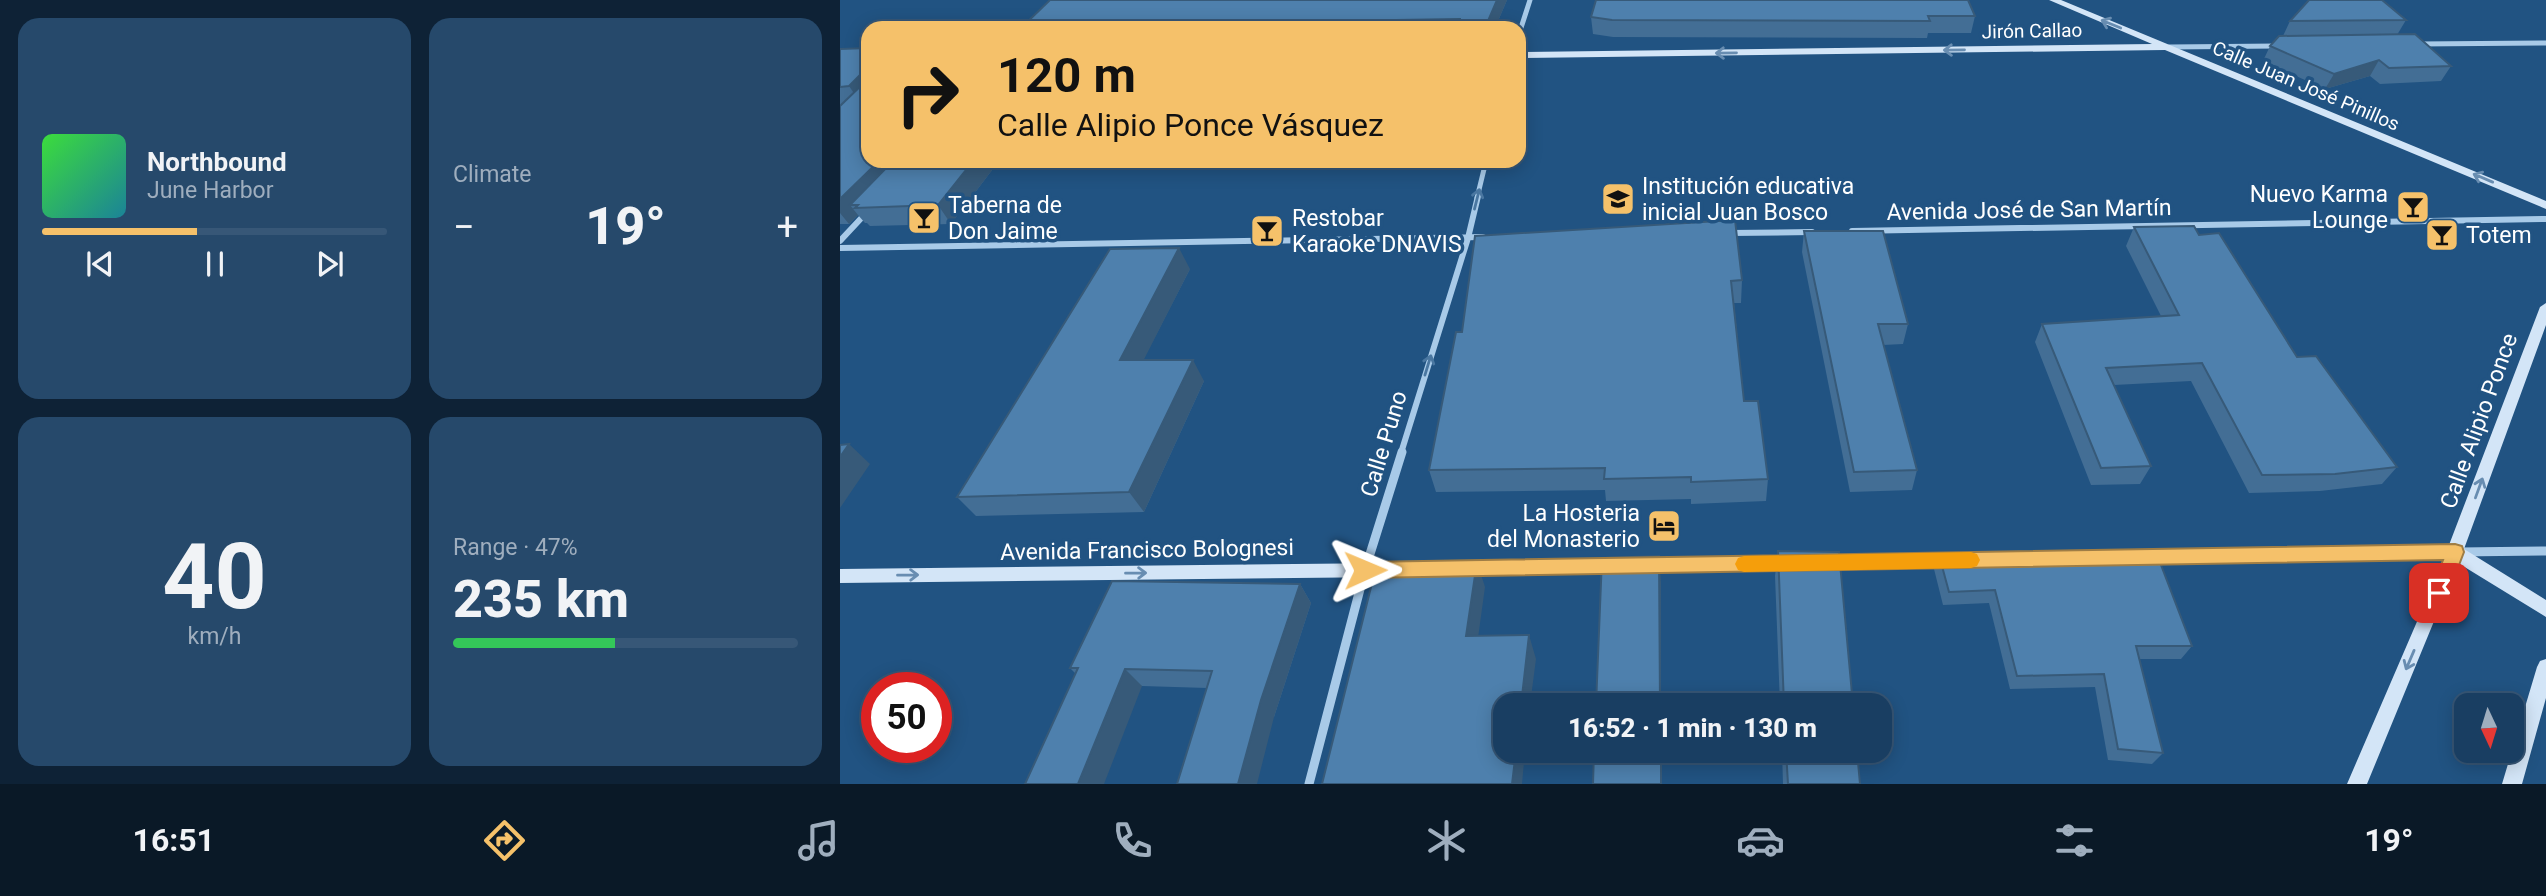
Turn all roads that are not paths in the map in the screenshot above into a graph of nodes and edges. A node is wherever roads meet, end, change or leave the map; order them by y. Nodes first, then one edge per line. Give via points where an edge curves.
1 (1530, 0) edge
2 (2053, 0) edge
3 (1523, 21) edge
4 (2546, 43) edge
5 (2406, 44) edge
6 (2281, 46) edge
7 (2169, 47) junction
8 (1526, 55) edge
9 (1484, 168) edge
10 (878, 201) edge
11 (2546, 205) edge
12 (2546, 219) edge
13 (1827, 231) edge
14 (1841, 231) edge
15 (1716, 233) edge
16 (1468, 237) junction
17 (1495, 237) edge
18 (840, 241) edge
19 (840, 248) edge
20 (2546, 307) edge
21 (2546, 551) edge
22 (2455, 552) junction
23 (2120, 557) edge
24 (1980, 560) edge
25 (1449, 569) edge
26 (1365, 570) junction
27 (1407, 570) edge
28 (840, 576) edge
29 (2546, 609) edge
30 (2546, 667) edge
31 (1309, 784) edge
32 (2357, 784) edge
33 (2512, 784) edge

1 - 3 street
7 -> 2 main road, Calle Juan José Pinillos
4 - 5 street
6 - 7 street, Jirón Callao
7 -> 8 main road, Jirón Callao
11 -> 7 main road, Calle Juan José Pinillos
16 -> 9 street, Calle Puno
10 - 18 street
12 - 14 street, Avenida José de San Martín
13 - 15 street
16 - 17 street
16 - 19 street
26 -> 16 street, Calle Puno
22 -> 20 main road, Calle Alipio Ponce
21 - 22 street
22 - 23 main road
22 - 29 main road
22 -> 32 main road, Calle Alipio Ponce
24 - 25 main road
26 - 27 main road, Avenida Francisco Bolognesi
28 -> 26 main road, Avenida Francisco Bolognesi
26 - 31 street, Calle Puno
30 - 33 main road

